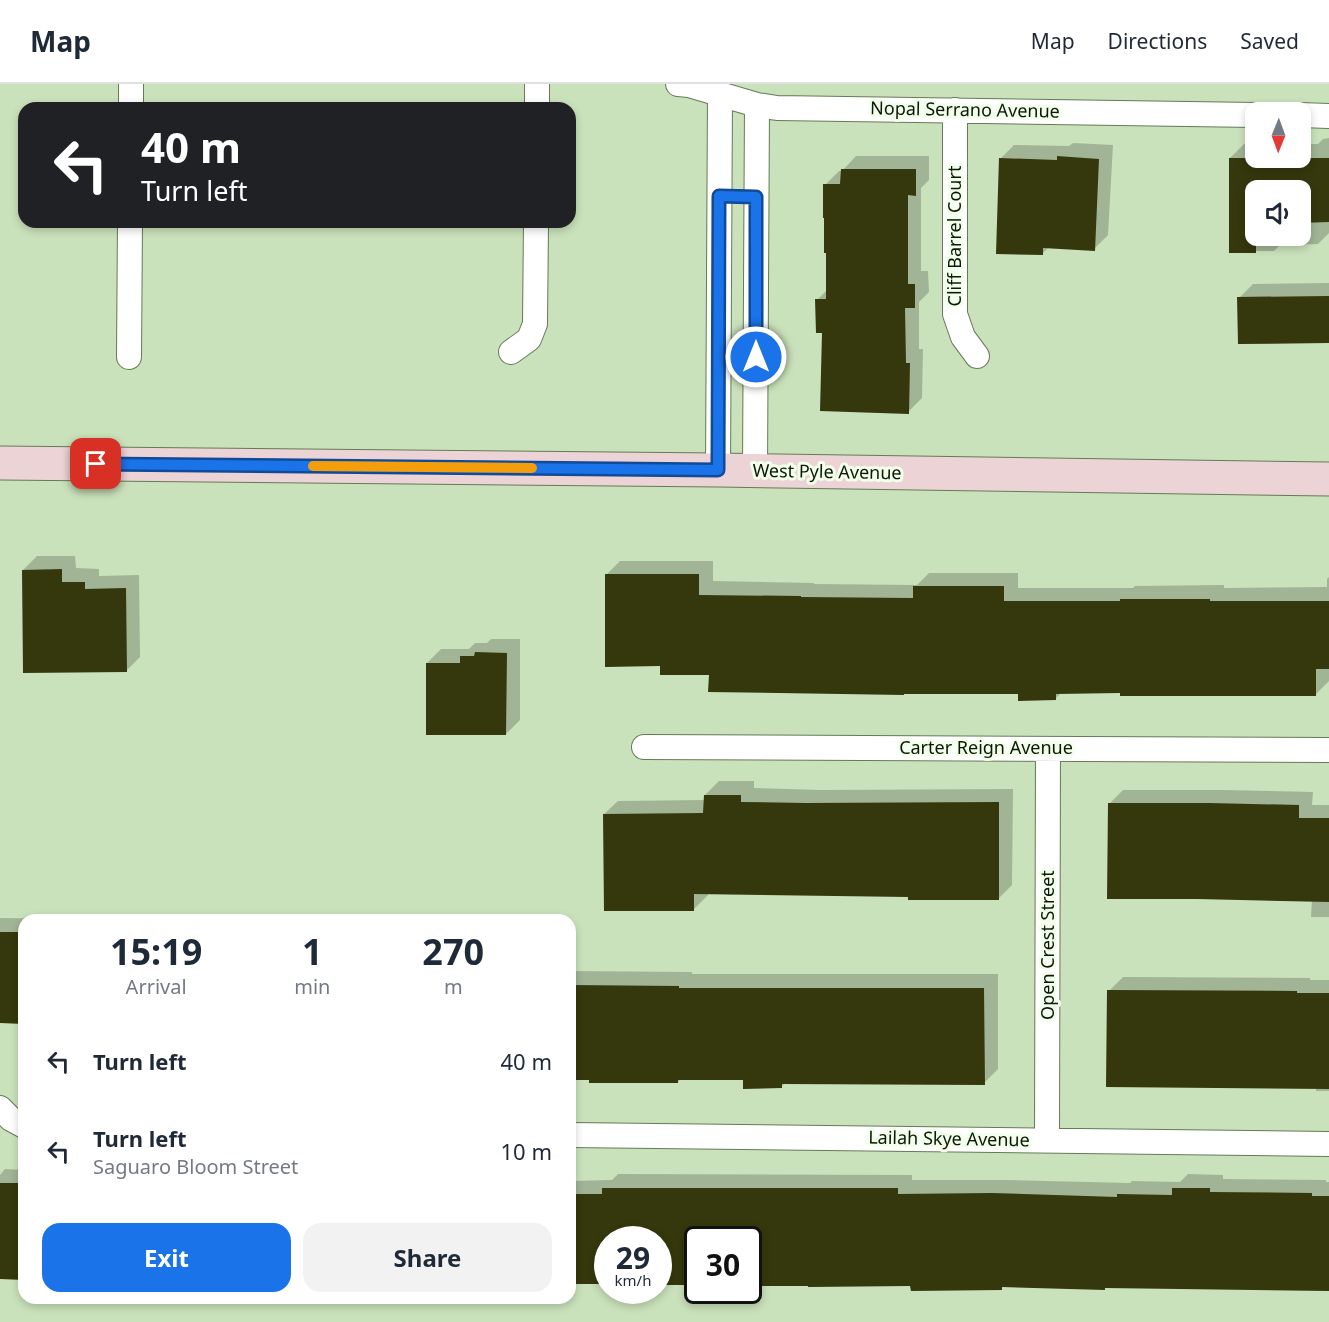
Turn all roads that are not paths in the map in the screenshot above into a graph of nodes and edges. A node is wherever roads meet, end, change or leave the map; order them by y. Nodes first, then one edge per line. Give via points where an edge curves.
1 (131, 84) edge
2 (537, 84) edge
3 (678, 84) edge
4 (720, 94) junction
5 (131, 102) edge
6 (537, 102) edge
7 (757, 105) junction
8 (955, 110) junction
9 (1245, 115) edge
10 (1311, 115) edge
11 (1329, 116) edge
12 (719, 196) junction
13 (756, 197) junction
14 (130, 228) edge
15 (536, 228) edge
16 (511, 352) dead end
17 (977, 356) dead end
18 (129, 357) dead end
19 (0, 463) edge
20 (718, 470) junction
21 (755, 471) junction
22 (1329, 479) edge
23 (644, 747) dead end
24 (1048, 749) junction
25 (1329, 750) edge
26 (0, 1108) edge
27 (18, 1122) edge
28 (576, 1135) edge
29 (1047, 1140) junction
30 (1329, 1144) edge

1 - 5 street
2 - 6 street
3 - 4 street, Nopal Serrano Avenue
4 - 7 street, Nopal Serrano Avenue
4 - 12 street
7 - 8 street, Nopal Serrano Avenue
7 - 13 street
8 - 9 street, Nopal Serrano Avenue
8 - 17 street, Cliff Barrel Court via 955,314 963,337
10 - 11 street
12 - 13 lane
12 - 20 street
13 - 21 street
14 - 18 street
15 - 16 street via 535,324 529,339
19 - 20 street, West Pyle Avenue
20 - 21 street, West Pyle Avenue
21 - 22 street, West Pyle Avenue
23 - 24 street, Carter Reign Avenue
24 - 25 street, Carter Reign Avenue
24 - 29 street, Open Crest Street
26 - 27 street
28 - 29 street, Lailah Skye Avenue
29 - 30 street, Lailah Skye Avenue

